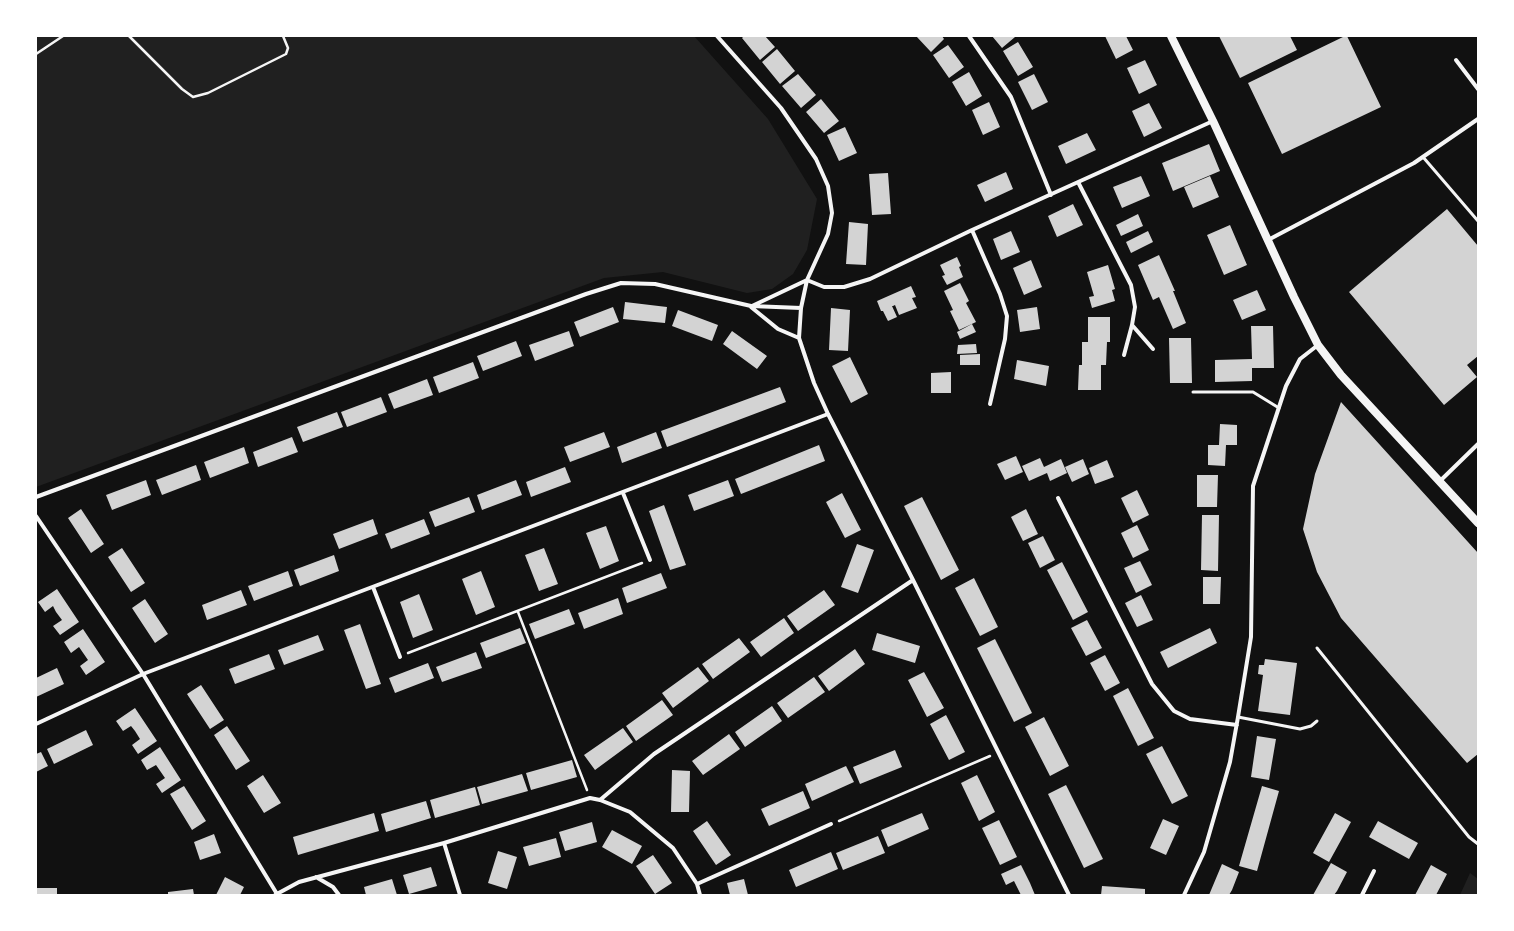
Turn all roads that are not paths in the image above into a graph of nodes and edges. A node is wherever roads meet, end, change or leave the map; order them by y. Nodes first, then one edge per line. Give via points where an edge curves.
1 (717, 36) edge
2 (970, 36) edge
3 (1172, 36) edge
4 (1456, 60) dead end
5 (1478, 89) edge
6 (1478, 119) edge
7 (1213, 121) junction
8 (1423, 157) junction
9 (1078, 182) junction
10 (1051, 195) junction
11 (1478, 221) edge
12 (972, 230) junction
13 (1268, 240) junction
14 (808, 280) junction
15 (751, 306) junction
16 (801, 308) junction
17 (1132, 325) junction
18 (799, 338) junction
19 (1318, 346) junction
20 (1152, 349) dead end
21 (1124, 355) dead end
22 (1193, 392) dead end
23 (990, 404) dead end
24 (1279, 408) junction
25 (828, 414) junction
26 (1478, 444) edge
27 (1440, 481) junction
28 (622, 493) junction
29 (36, 497) edge
30 (1058, 498) dead end
31 (36, 516) edge
32 (1478, 523) edge
33 (650, 560) road end
34 (913, 580) junction
35 (373, 587) junction
36 (1317, 648) dead end
37 (400, 657) road end
38 (143, 674) junction
39 (1238, 717) junction
40 (1317, 721) dead end
41 (36, 724) edge
42 (1237, 725) junction
43 (600, 800) junction
44 (831, 824) road end
45 (444, 843) junction
46 (1478, 844) edge
47 (1374, 871) dead end
48 (316, 877) junction
49 (697, 884) junction
50 (276, 894) edge
51 (339, 895) edge
52 (460, 895) edge
53 (700, 895) edge
54 (1069, 895) edge
55 (1184, 895) edge
56 (1362, 895) edge

1 - 14 street via 781,108 816,159 828,186 832,213 828,234
2 - 10 street via 1011,97
3 - 7 main road
4 - 5 street
6 - 8 street
7 - 9 street
7 - 13 main road
8 - 11 lane
8 - 13 street
9 - 10 street
9 - 17 street via 1131,285 1135,307
10 - 12 street
12 - 14 street via 870,279 844,287 824,288
12 - 23 street via 1000,294 1006,316 1005,339
13 - 19 main road
14 - 15 street
14 - 16 street
15 - 16 street
15 - 18 street via 778,329
15 - 29 street via 655,284 621,283
16 - 18 street
17 - 20 street
17 - 21 street
18 - 25 street via 814,383
19 - 24 street via 1300,359 1286,386
19 - 27 main road
22 - 24 lane via 1253,392
24 - 39 street via 1252,486 1251,637
25 - 28 street
25 - 34 street
26 - 27 street
27 - 32 main road
28 - 33 street
28 - 35 street
30 - 42 street via 1152,684 1174,710 1190,719
31 - 38 street
34 - 43 street via 654,754
34 - 54 street
35 - 37 street
35 - 38 street
36 - 46 lane via 1469,837
38 - 41 street
38 - 50 street
39 - 40 lane via 1300,729
39 - 42 street
42 - 55 street via 1230,762 1204,852
43 - 45 street via 590,798
43 - 49 street via 630,812 673,848
44 - 49 street
45 - 48 street
45 - 52 street
47 - 56 street
48 - 50 street via 299,882
48 - 51 street via 333,887
49 - 53 street

